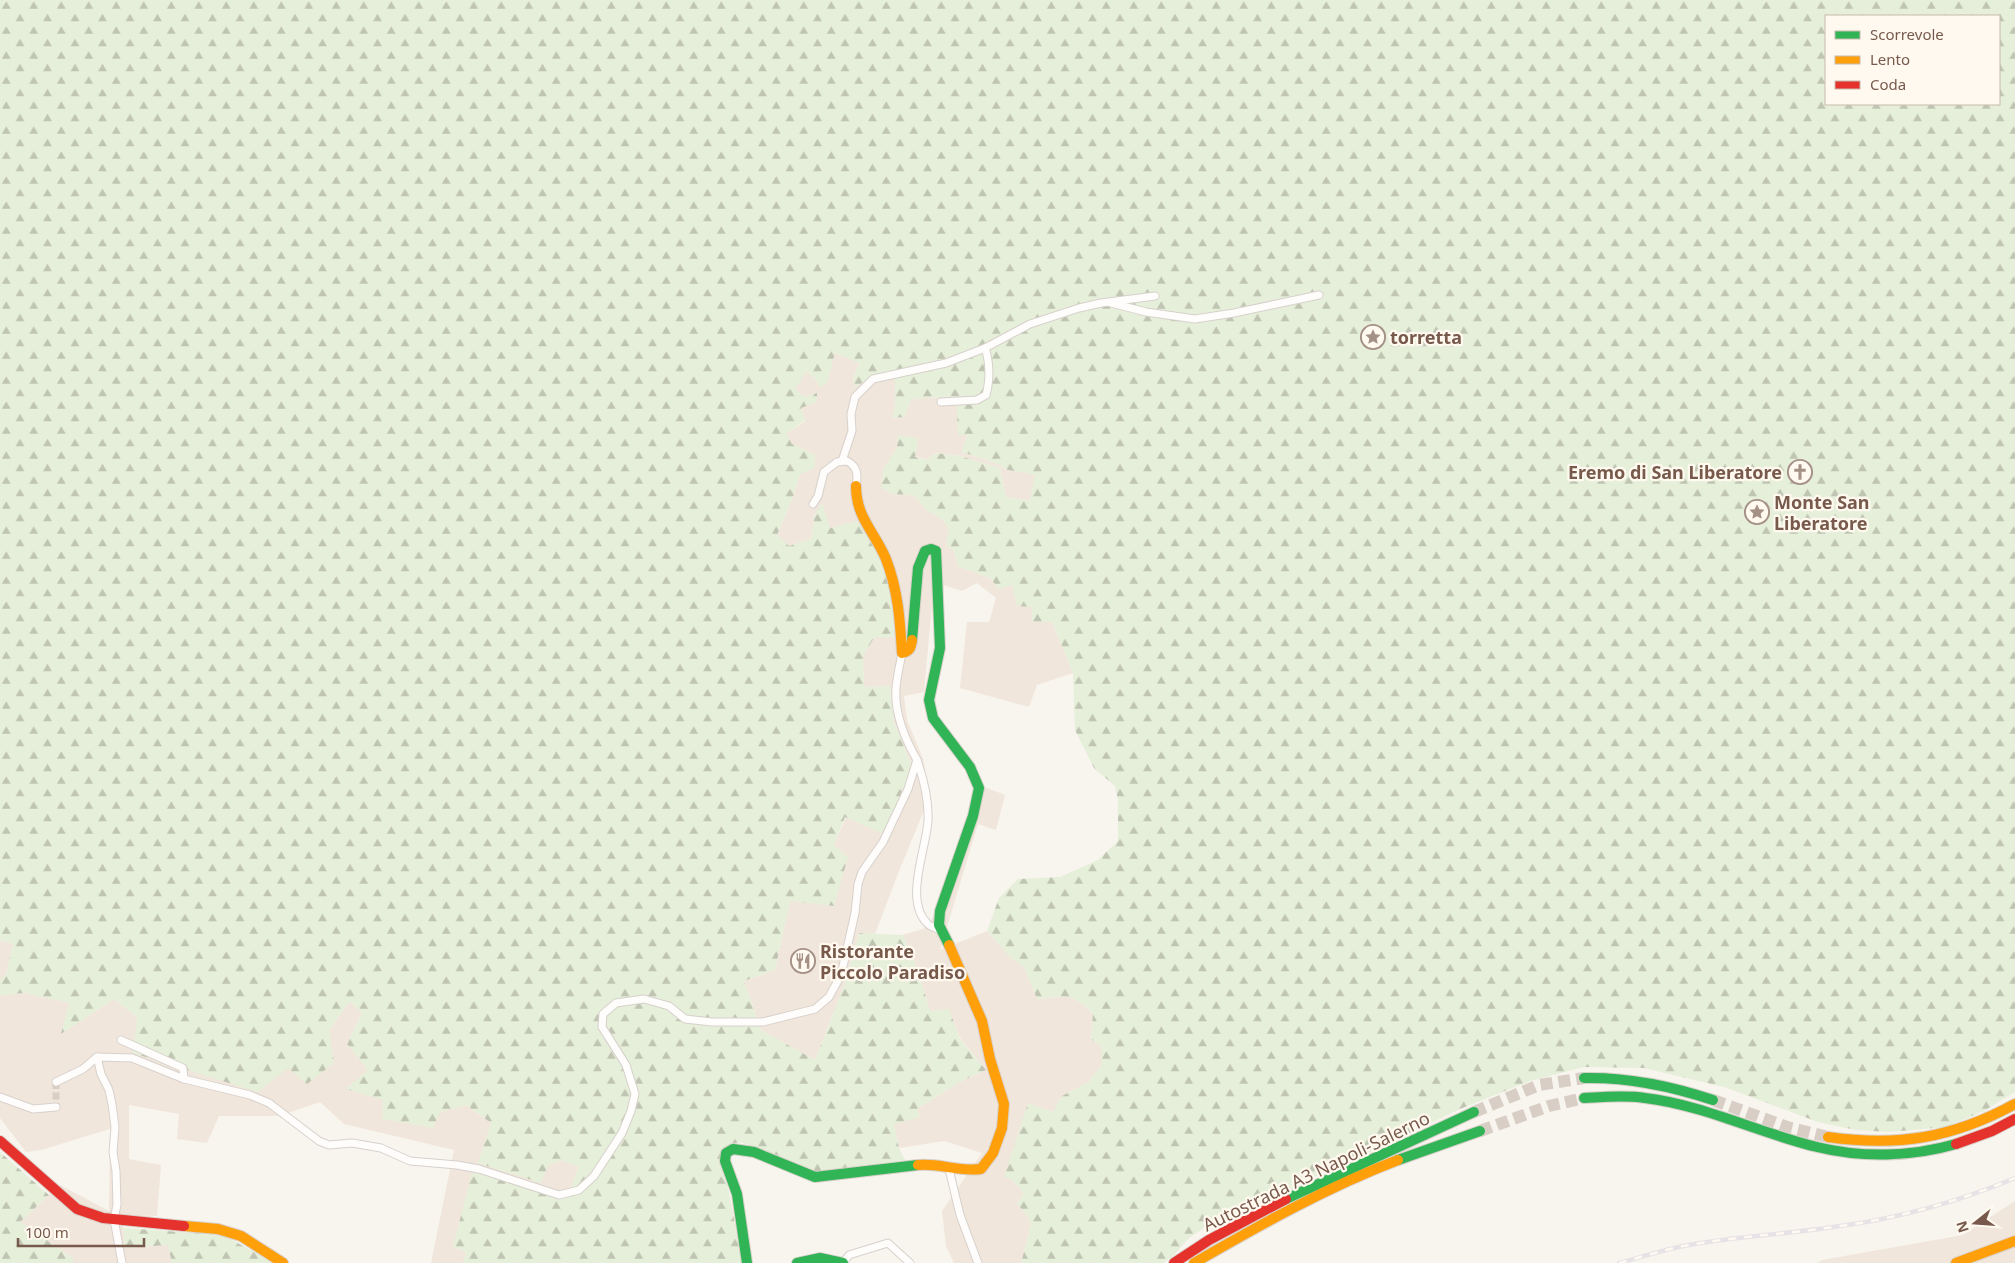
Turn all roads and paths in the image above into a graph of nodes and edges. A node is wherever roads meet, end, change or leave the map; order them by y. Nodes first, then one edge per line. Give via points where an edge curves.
1 (1319, 295) dead end
2 (1155, 296) dead end
3 (1108, 302) junction
4 (985, 348) junction
5 (941, 402) dead end
6 (842, 461) junction
7 (857, 481) joint
8 (814, 504) dead end
9 (902, 653) junction
10 (917, 760) junction
11 (940, 930) junction
12 (121, 1040) dead end
13 (97, 1057) junction
14 (1584, 1078) tunnel mouth
15 (184, 1079) junction
16 (56, 1082) dead end
17 (0, 1097) edge
18 (1584, 1098) tunnel mouth
19 (1713, 1100) tunnel mouth
20 (2015, 1104) edge
21 (56, 1107) dead end
22 (1474, 1112) tunnel mouth
23 (2015, 1119) edge
24 (1480, 1131) tunnel mouth
25 (1828, 1137) tunnel mouth
26 (0, 1141) edge
27 (949, 1168) junction
28 (114, 1219) junction
29 (2015, 1241) edge
30 (122, 1263) edge
31 (283, 1263) edge
32 (747, 1263) edge
33 (797, 1263) edge
34 (843, 1263) edge
35 (910, 1263) edge
36 (978, 1263) edge
37 (1174, 1263) edge
38 (1194, 1263) edge
39 (1956, 1263) edge

1 - 3 street via 1195,318 1146,312
2 - 3 street
3 - 4 street via 1030,324
4 - 5 street via 988,356 986,395 977,400
4 - 6 street via 946,363 873,379 855,397 852,431
6 - 7 street via 852,464 858,472
6 - 8 street via 824,472
7 - 9 main road via 862,519 885,556 895,588 901,617
9 - 10 street via 896,689 898,708 902,729
9 - 11 main road via 911,648 921,558 925,551 936,550 940,648 930,708 941,730 970,767 978,788 973,816 940,911
10 - 11 street via 928,799 928,821 916,888 917,903 928,925
10 - 15 street via 888,833 862,872 841,975 829,997 815,1009 763,1022 712,1022 685,1019 669,1006 644,999 616,1003 604,1014 602,1028 626,1065 635,1094 622,1133 594,1176 579,1190 559,1195 479,1169 410,1161 381,1148 329,1144 319,1141 270,1103
11 - 27 main road via 954,954 982,1021 1004,1104 1002,1128 984,1167 972,1171
12 - 15 street via 183,1068
13 - 15 street via 132,1058
13 - 16 street via 83,1069
13 - 28 street via 109,1090 114,1119 117,1205
14 - 19 main road via 1646,1081
17 - 21 street via 33,1109
18 - 23 main road via 1617,1095 1668,1101 1816,1146 1861,1154 1906,1154 1942,1148 1985,1134
20 - 25 main road via 1982,1122 1927,1138 1874,1142
22 - 37 main road, Autostrada A3 Napoli-Salerno via 1258,1214
24 - 38 main road, Autostrada A3 Napoli-Salerno via 1402,1157 1262,1224
26 - 28 main road via 77,1209 93,1216
27 - 32 main road via 911,1164 815,1177 751,1151 733,1149 726,1153 725,1161 737,1194
27 - 36 street via 960,1215
28 - 30 street
28 - 31 main road via 218,1229 241,1236
29 - 39 main road
33 - 34 main road via 823,1258
34 - 35 street via 849,1255 888,1243

